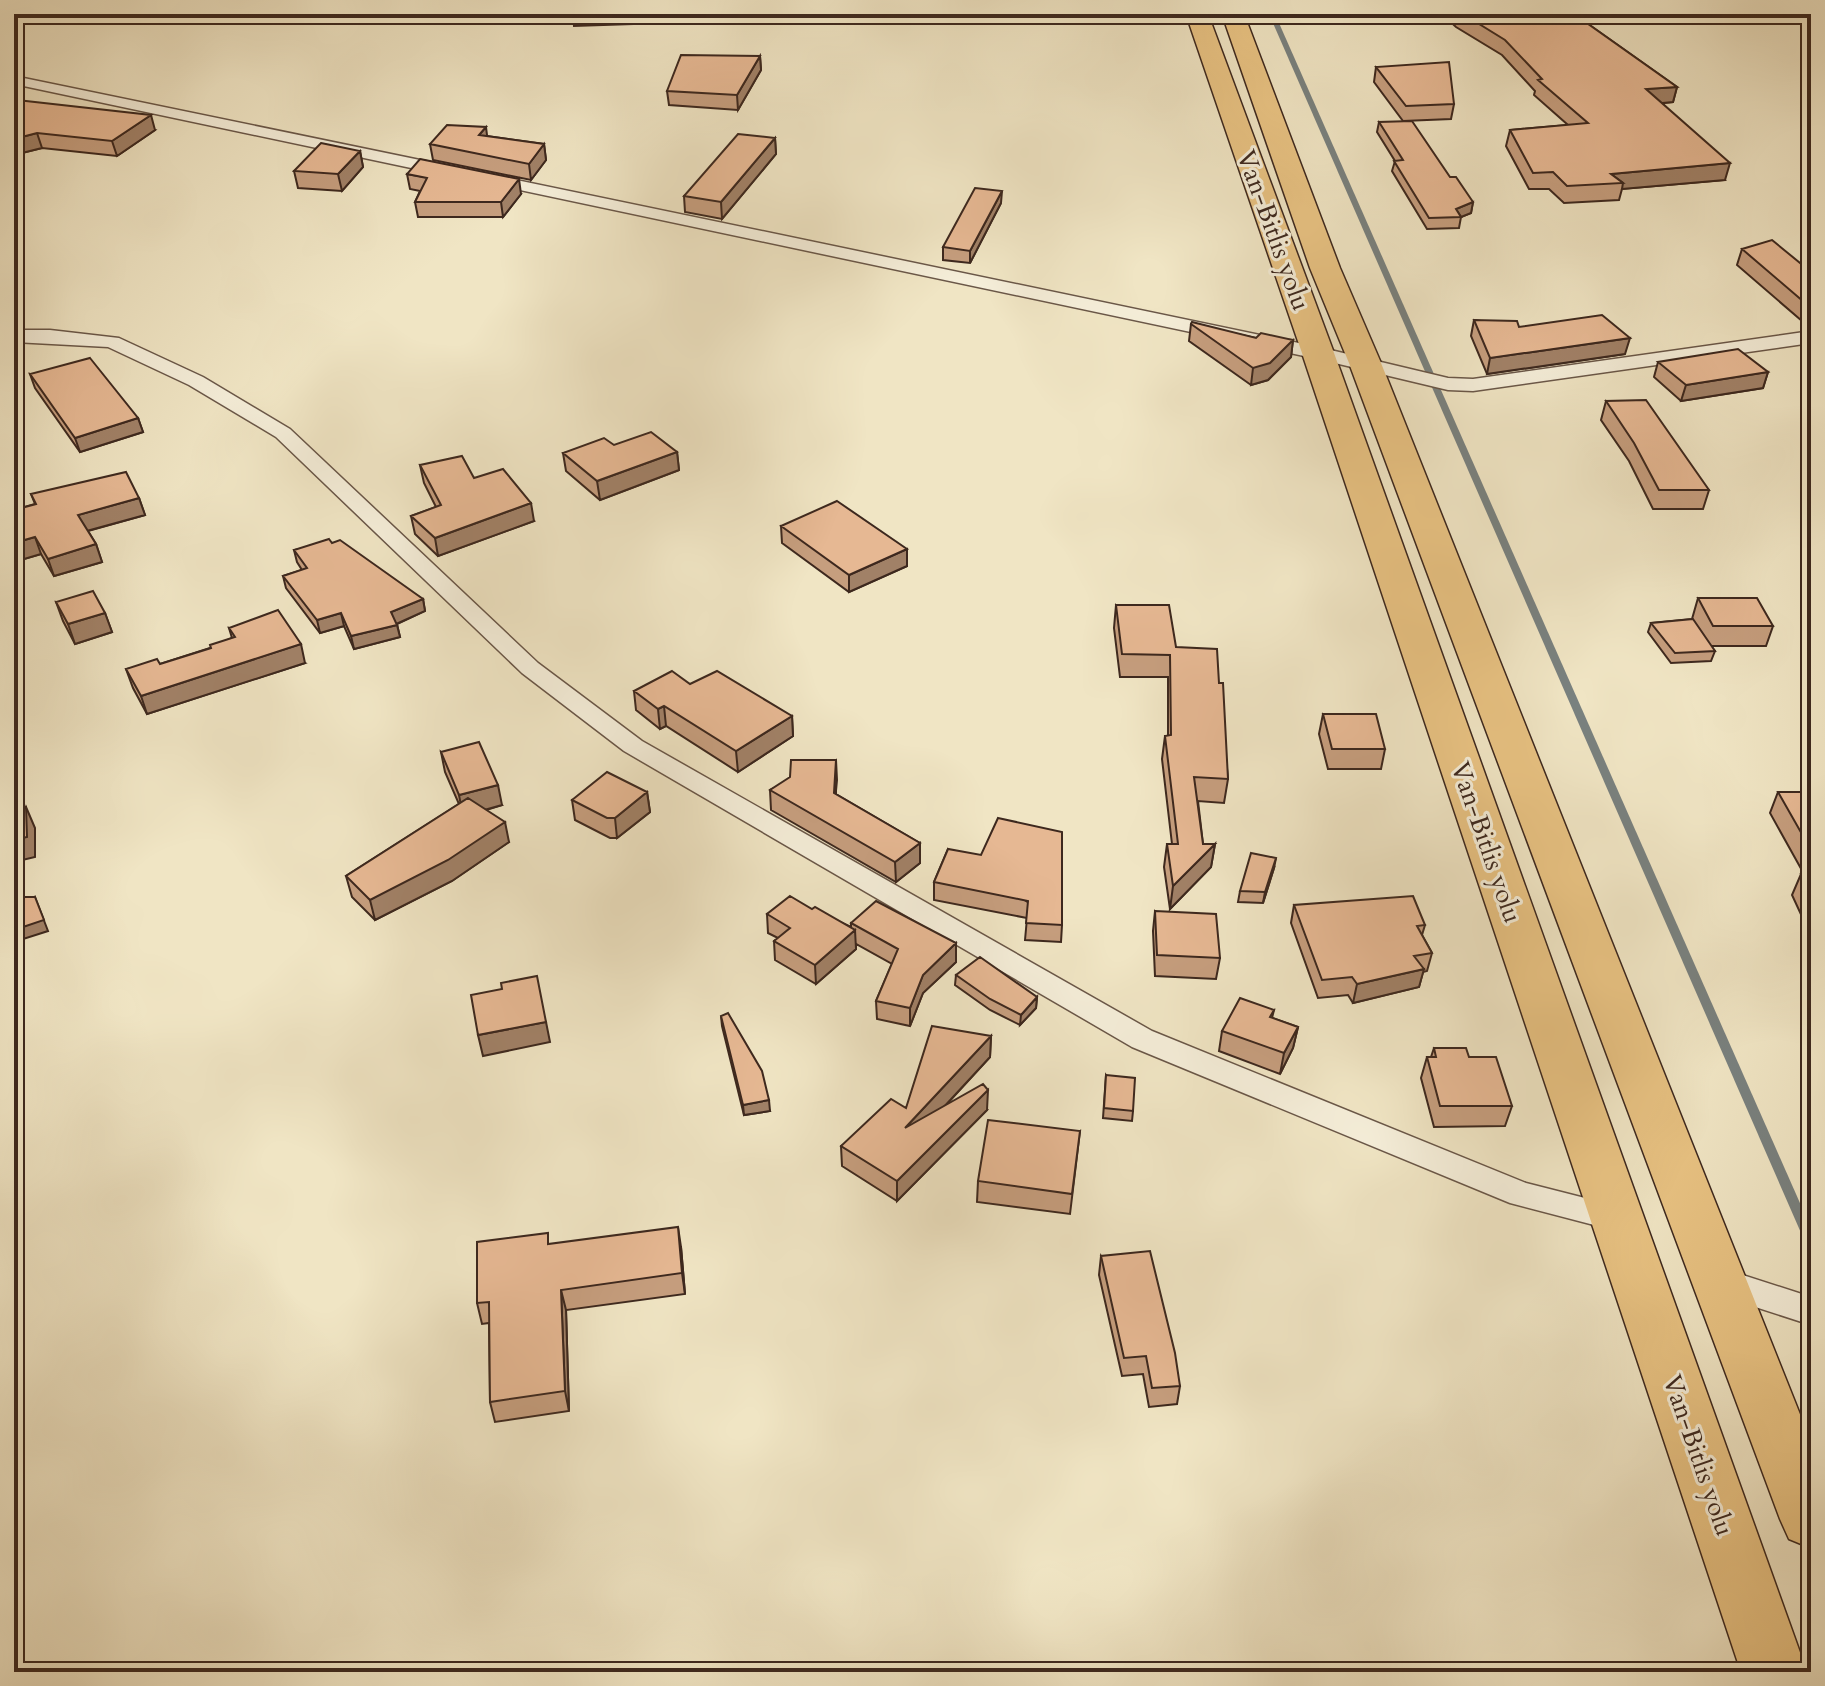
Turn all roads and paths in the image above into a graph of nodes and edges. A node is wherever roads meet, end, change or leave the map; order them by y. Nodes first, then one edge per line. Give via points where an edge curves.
1 (1197, 14) edge
2 (1233, 14) edge
3 (14, 80) edge
4 (14, 336) edge
5 (1811, 337) edge
6 (1318, 353) junction
7 (1365, 363) junction
8 (1617, 1218) junction
9 (1721, 1282) junction
10 (1811, 1311) edge
11 (1811, 1519) edge
12 (1774, 1672) edge

1 - 6 highway, Van-Bitlis yolu
2 - 7 highway, Van-Bitlis yolu
3 - 6 street
4 - 8 street via 112,342 196,381 283,433 530,668 633,746 1142,1039 1521,1194
5 - 7 street via 1473,385 1448,384
6 - 7 street
6 - 8 highway, Van-Bitlis yolu
7 - 9 highway, Van-Bitlis yolu
8 - 12 highway, Van-Bitlis yolu
9 - 10 street
9 - 11 highway, Van-Bitlis yolu

